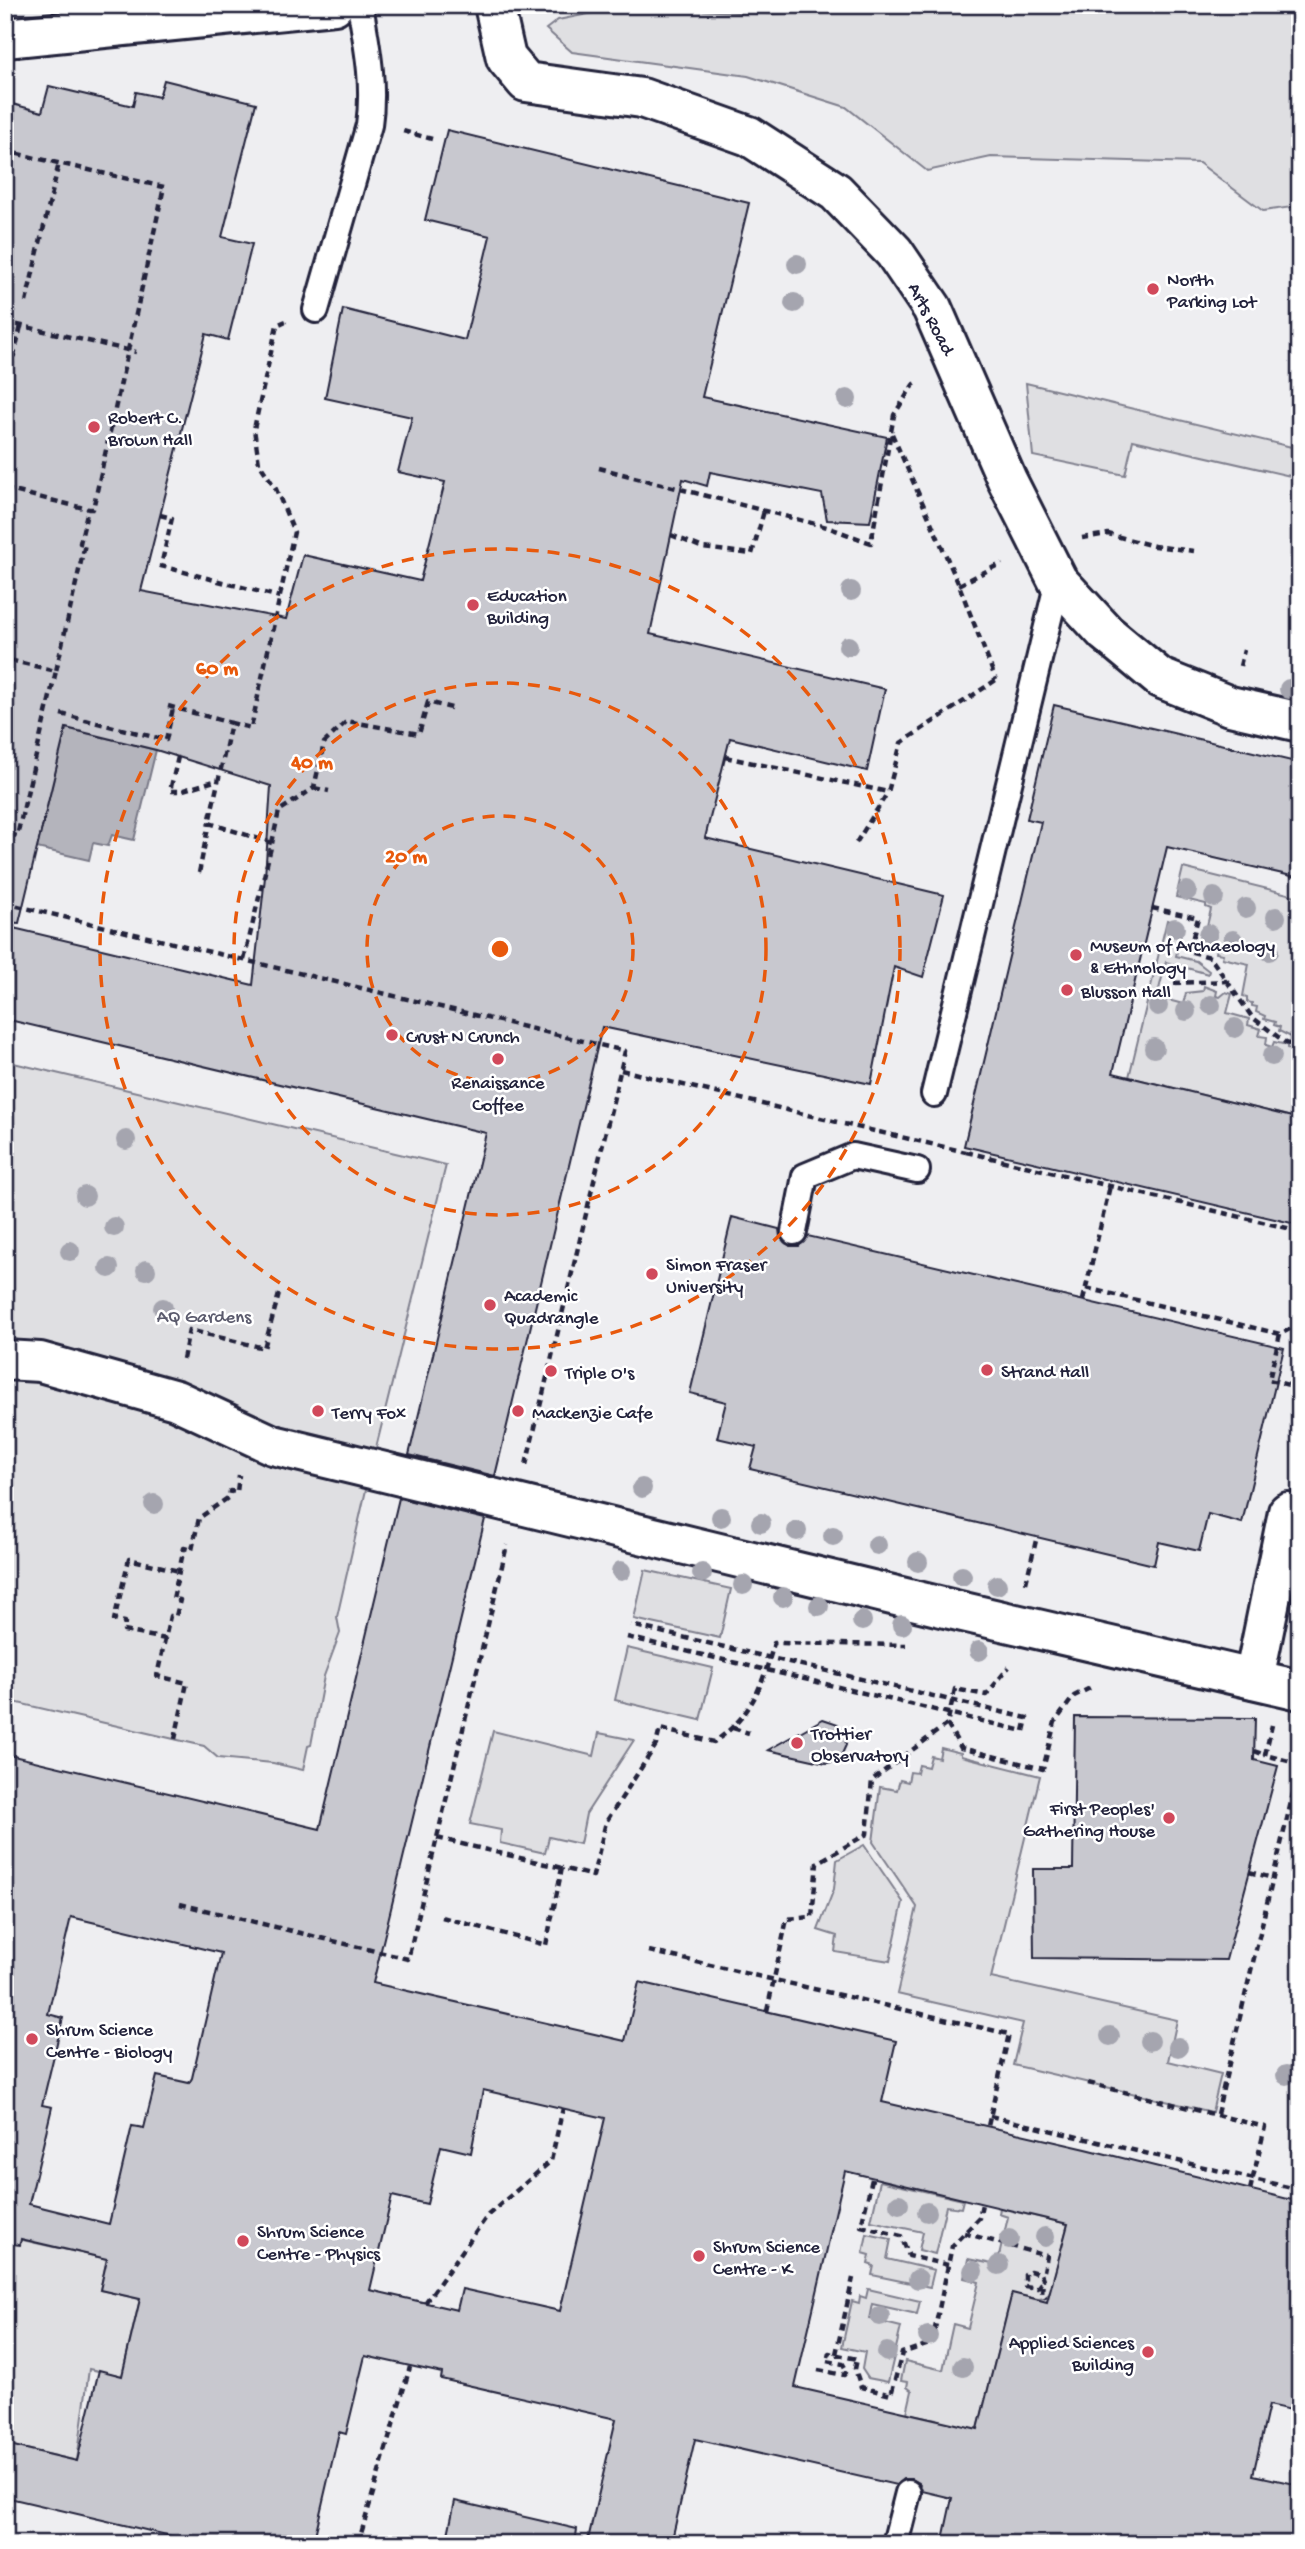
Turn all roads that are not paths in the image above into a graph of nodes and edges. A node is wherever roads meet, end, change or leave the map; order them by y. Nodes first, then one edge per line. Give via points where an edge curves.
1 (334, 5) edge
2 (360, 5) edge
3 (494, 5) edge
4 (5, 38) edge
5 (316, 310) dead end
6 (1058, 581) junction
7 (1300, 722) edge
8 (934, 1094) dead end
9 (917, 1170) dead end
10 (793, 1232) dead end
11 (5, 1360) edge
12 (1288, 1512) dead end
13 (1278, 1685) edge
14 (908, 2493) dead end
15 (895, 2544) edge

1 - 4 street
2 - 5 lane via 370,63 369,125
3 - 6 street, Arts Road via 506,58 526,82 642,98 749,136 836,192 894,252 932,308 1007,480
6 - 7 street, Arts Road via 1106,633 1160,678 1230,706
6 - 8 lane
9 - 10 lane via 853,1156 805,1176
11 - 13 street via 40,1362 176,1400 273,1445
12 - 13 street
14 - 15 lane

